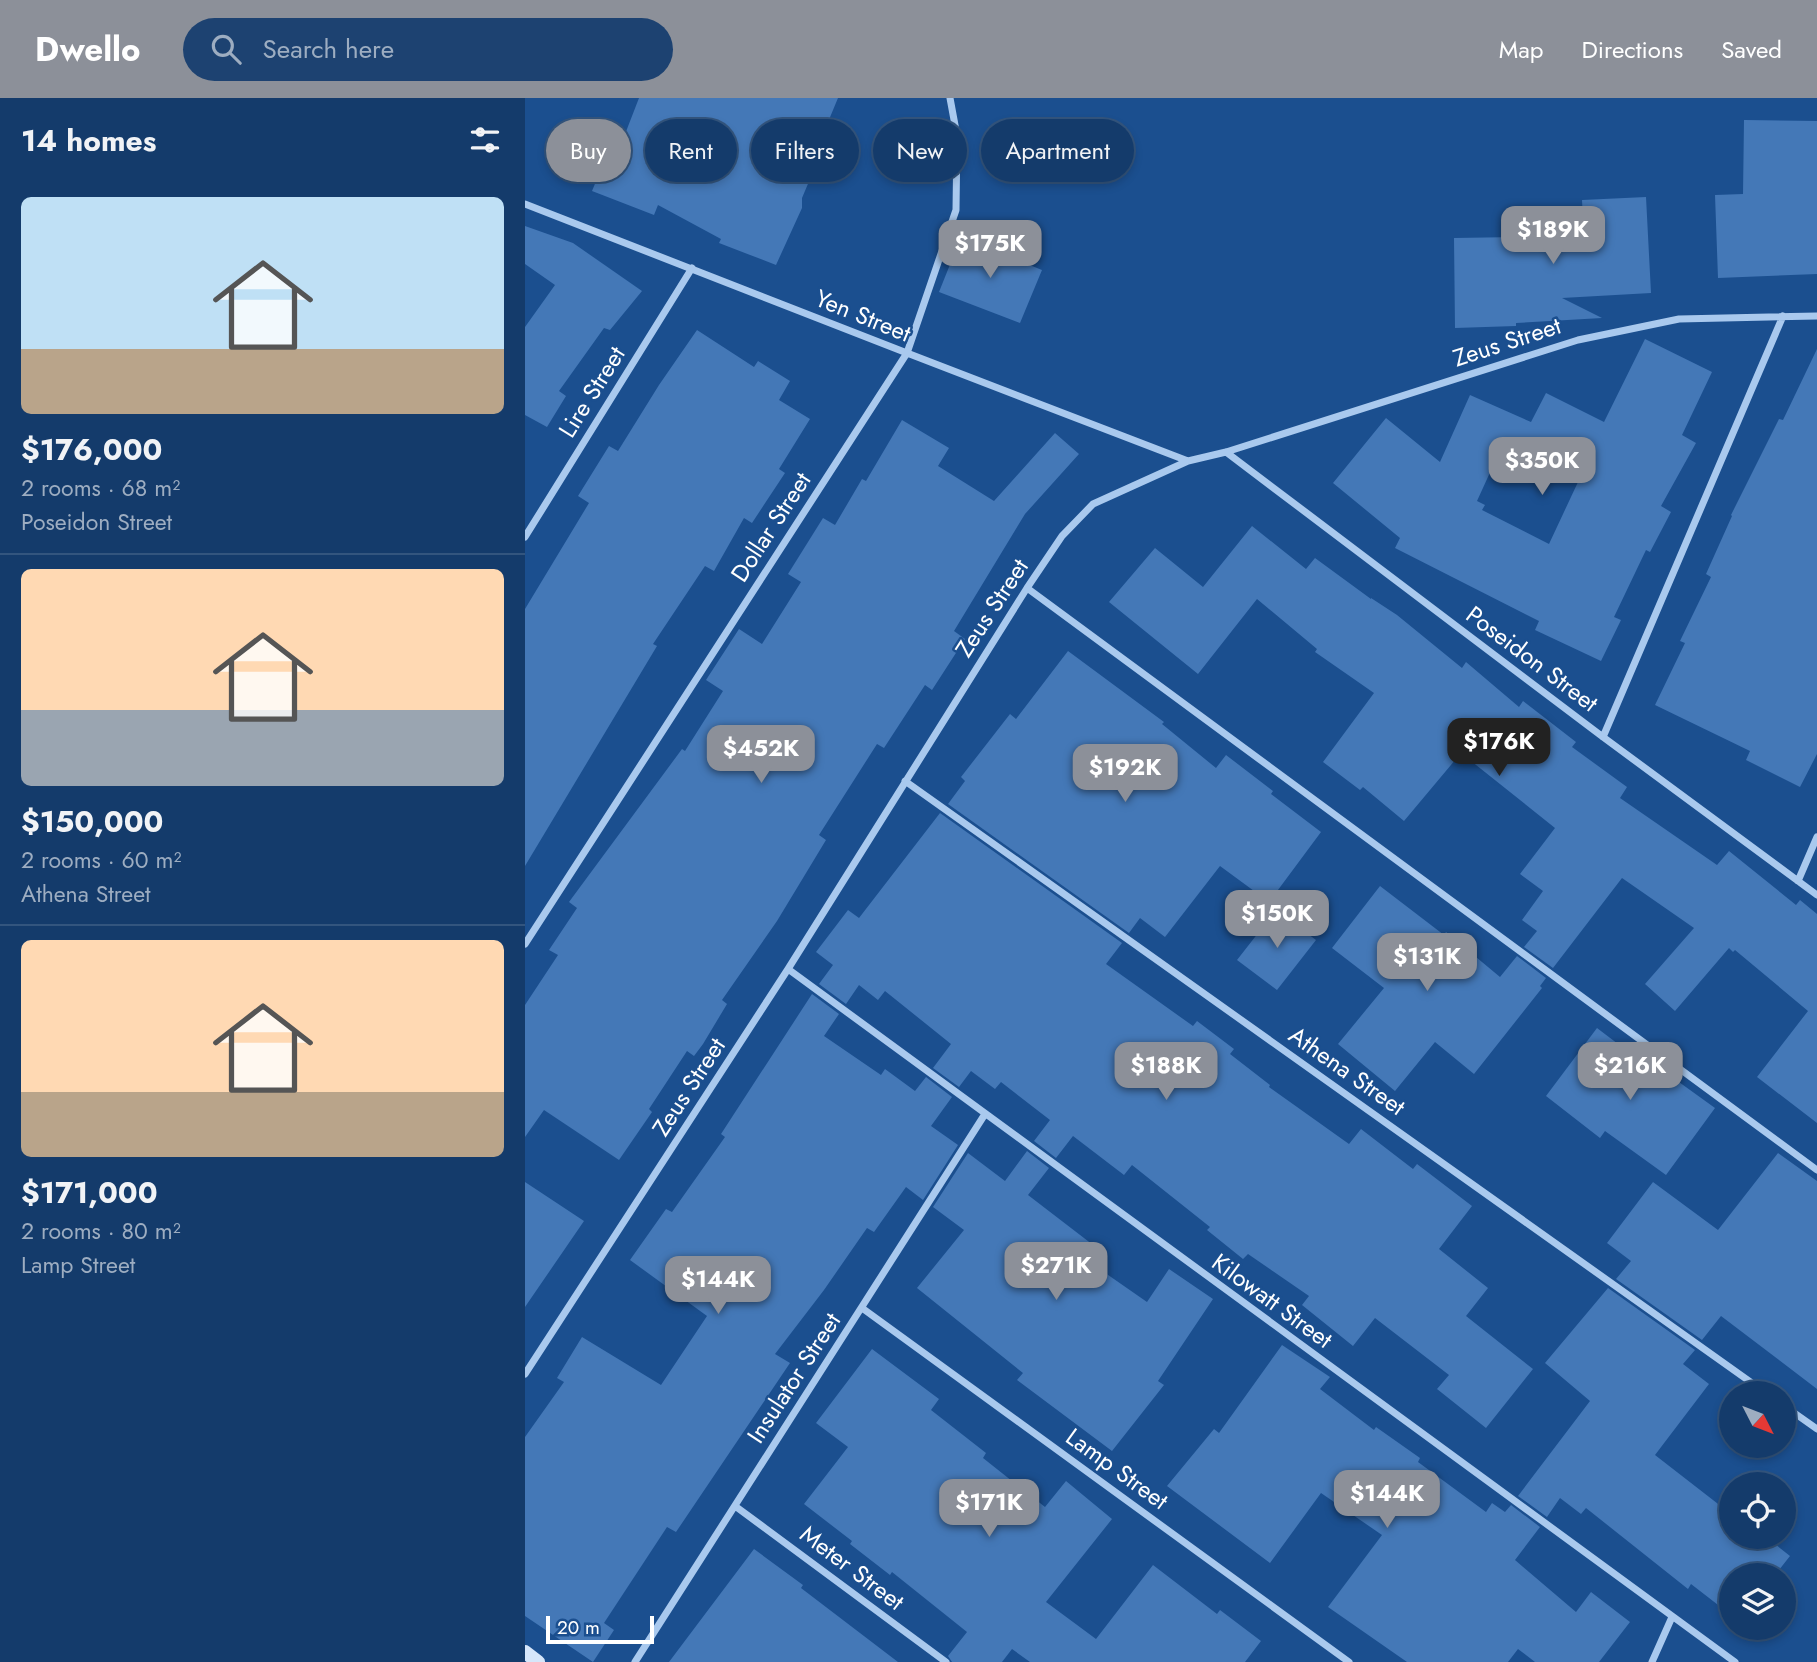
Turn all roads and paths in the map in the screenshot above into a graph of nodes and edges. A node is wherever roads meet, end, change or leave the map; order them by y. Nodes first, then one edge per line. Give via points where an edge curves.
1 (950, 98) edge
2 (525, 204) edge
3 (692, 268) junction
4 (1783, 316) junction
5 (1817, 316) edge
6 (907, 353) junction
7 (1226, 452) junction
8 (1188, 461) junction
9 (525, 537) edge
10 (1027, 588) junction
11 (1603, 737) junction
12 (905, 781) junction
13 (1817, 837) edge
14 (1798, 881) junction
15 (1817, 895) edge
16 (525, 944) edge
17 (788, 969) junction
18 (985, 1114) junction
19 (1817, 1170) edge
20 (862, 1308) junction
21 (525, 1374) edge
22 (1749, 1381) edge
23 (1796, 1414) edge
24 (1817, 1429) edge
25 (735, 1506) junction
26 (1672, 1617) junction
27 (525, 1652) edge
28 (538, 1662) edge
29 (635, 1662) edge
30 (946, 1662) edge
31 (1349, 1662) edge
32 (1652, 1662) edge
33 (1735, 1662) edge

1 - 6 street, Dollar Street via 957,136 956,210
2 - 3 street, Yen Street
3 - 6 street, Yen Street
3 - 9 street, Lire Street
4 - 5 street, Zeus Street
4 - 7 street, Zeus Street via 1679,319 1578,340
4 - 11 street
6 - 8 street, Yen Street
6 - 16 street, Dollar Street
7 - 8 street, Zeus Street
7 - 11 street, Poseidon Street
8 - 10 street, Zeus Street via 1093,504 1062,537
10 - 12 street, Zeus Street
10 - 19 street
11 - 14 street, Poseidon Street
12 - 17 street, Zeus Street
12 - 22 street, Athena Street
13 - 14 street
14 - 15 street, Poseidon Street
17 - 18 street, Kilowatt Street
17 - 21 street, Zeus Street
18 - 20 street, Insulator Street
18 - 26 street, Kilowatt Street
20 - 25 street, Insulator Street
20 - 31 street, Lamp Street
23 - 24 street
25 - 29 street, Insulator Street
25 - 30 street, Meter Street
26 - 32 street
26 - 33 street, Kilowatt Street
27 - 28 street

